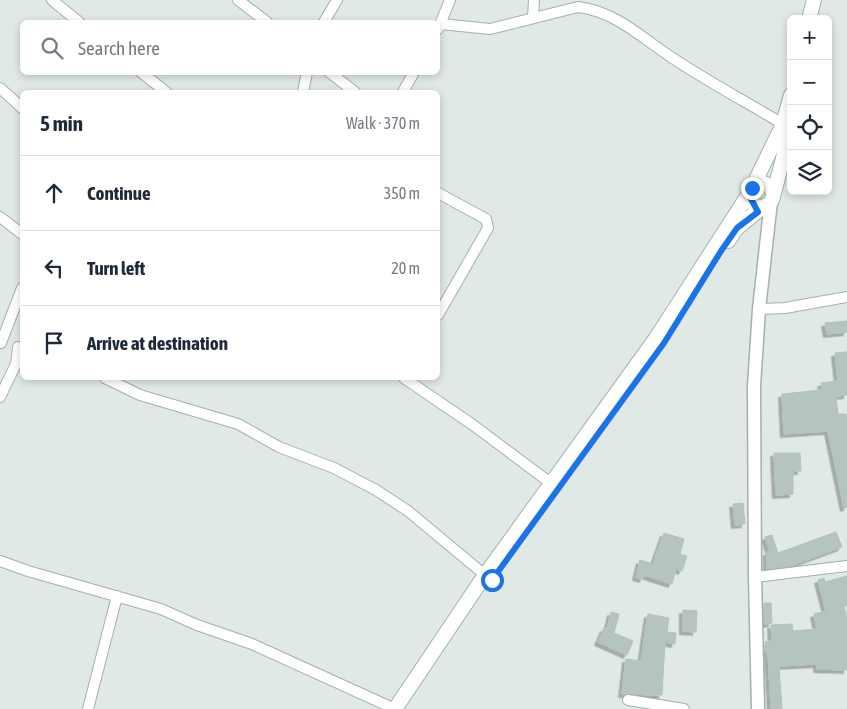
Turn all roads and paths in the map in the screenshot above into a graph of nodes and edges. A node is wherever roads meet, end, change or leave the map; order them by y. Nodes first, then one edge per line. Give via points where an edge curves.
1 (52, 0) edge
2 (238, 0) edge
3 (337, 0) edge
4 (450, 0) edge
5 (534, 0) edge
6 (814, 0) edge
7 (823, 0) edge
8 (810, 15) edge
9 (819, 15) edge
10 (533, 18) junction
11 (77, 20) edge
12 (264, 20) edge
13 (325, 20) edge
14 (440, 25) edge
15 (440, 27) edge
16 (146, 75) edge
17 (306, 75) edge
18 (333, 75) edge
19 (412, 75) edge
20 (0, 88) edge
21 (164, 90) edge
22 (303, 90) edge
23 (352, 90) edge
24 (404, 90) edge
25 (20, 106) edge
26 (787, 125) edge
27 (440, 194) edge
28 (760, 200) junction
29 (0, 217) edge
30 (20, 232) edge
31 (20, 293) edge
32 (847, 297) edge
33 (759, 309) junction
34 (440, 312) edge
35 (0, 343) edge
36 (20, 347) edge
37 (109, 380) edge
38 (407, 380) edge
39 (0, 397) edge
40 (552, 484) junction
41 (0, 561) edge
42 (847, 566) edge
43 (485, 575) junction
44 (754, 577) junction
45 (117, 596) junction
46 (628, 700) dead end
47 (88, 709) edge
48 (395, 709) edge
49 (406, 709) edge
50 (684, 709) edge
51 (758, 709) edge

1 - 11 street
2 - 12 street
3 - 13 street
4 - 14 street
5 - 10 street
6 - 8 main road
7 - 9 main road
10 - 15 street via 490,30
10 - 26 street via 578,7 591,8 612,17 672,58
16 - 21 street
17 - 22 street
18 - 23 street
19 - 24 street
20 - 25 street
26 - 28 main road
26 - 28 main road
27 - 34 street via 488,223
28 - 33 street via 769,229
28 - 40 main road
28 - 49 main road via 721,251 664,343 492,580
29 - 30 street
31 - 35 street
32 - 33 street via 785,308
33 - 44 street via 754,386
35 - 36 street
36 - 39 street via 16,364
37 - 43 street via 140,395 238,424 280,447 334,468 376,490 408,512
38 - 40 street
40 - 43 main road
41 - 45 street
42 - 44 street
43 - 48 main road
44 - 51 street
45 - 47 street
45 - 48 street via 252,644
46 - 50 street

